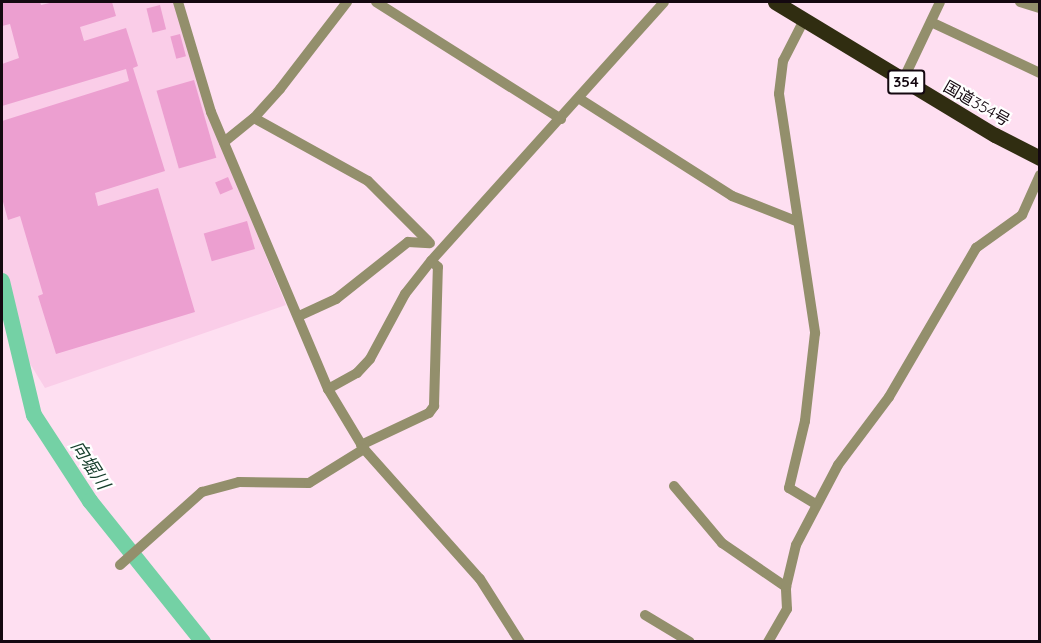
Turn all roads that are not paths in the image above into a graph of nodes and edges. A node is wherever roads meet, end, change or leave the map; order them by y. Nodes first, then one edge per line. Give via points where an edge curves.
1 (178, 2) edge
2 (346, 2) edge
3 (376, 2) edge
4 (664, 2) edge
5 (776, 2) edge
6 (940, 2) edge
7 (1020, 2) edge
8 (1040, 8) edge
9 (804, 20) junction
10 (931, 22) junction
11 (1040, 73) edge
12 (903, 80) junction
13 (580, 99) junction
14 (254, 118) junction
15 (561, 119) junction
16 (224, 142) junction
17 (1040, 158) edge
18 (1040, 176) edge
19 (796, 221) junction
20 (428, 241) junction
21 (441, 251) junction
22 (431, 261) junction
23 (298, 316) junction
24 (328, 389) junction
25 (363, 447) junction
26 (674, 486) dead end
27 (816, 504) junction
28 (123, 563) dead end
29 (786, 587) junction
30 (645, 615) dead end
31 (520, 642) edge
32 (690, 642) edge
33 (768, 642) edge

1 - 16 street
2 - 14 street
3 - 15 street
4 - 13 street
5 - 9 highway, 国道354号 / 354
6 - 10 street
7 - 8 street
9 - 12 highway, 国道354号 / 354
9 - 19 street via 783,62 778,94
10 - 11 street
10 - 12 street
12 - 17 highway, 国道354号 / 354
13 - 15 street
13 - 19 street via 732,196
14 - 16 street
14 - 20 street via 368,181
15 - 21 street
16 - 23 street
18 - 27 street via 1022,215 976,248 889,397 838,465
19 - 27 street via 815,333 805,422 789,488
20 - 21 street
20 - 23 street via 408,242 336,299
21 - 22 street
22 - 24 street via 405,294 370,360 357,374
22 - 25 street via 438,267 434,406 429,413
23 - 24 street
24 - 25 street
25 - 28 street via 309,483 239,482 202,492
25 - 31 street via 480,579
26 - 29 street via 722,543
27 - 29 street via 796,545
29 - 33 street via 787,609
30 - 32 street

